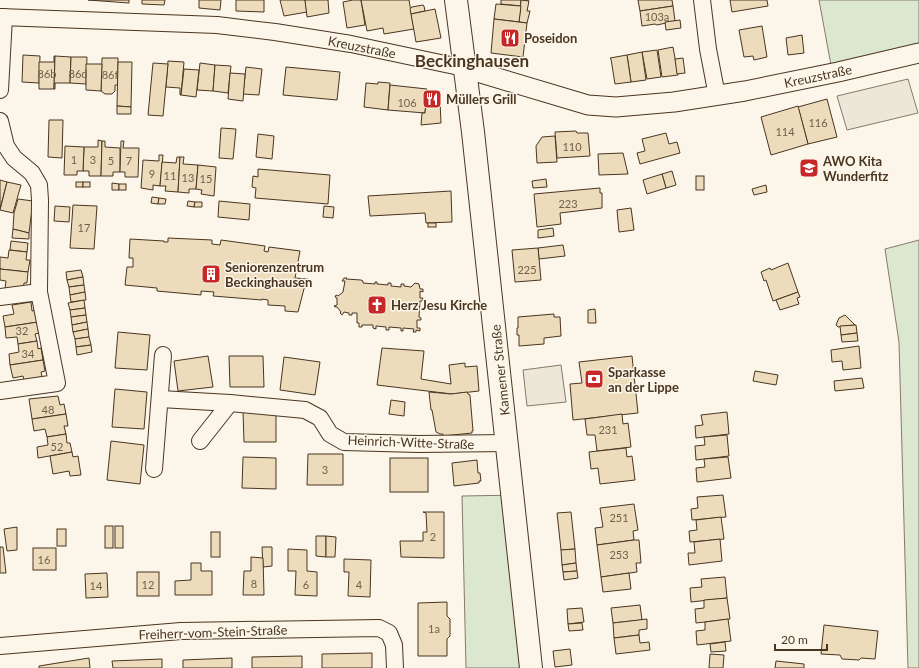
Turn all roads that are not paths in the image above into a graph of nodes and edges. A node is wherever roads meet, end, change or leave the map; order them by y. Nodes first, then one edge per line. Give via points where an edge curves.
1 (456, 0) edge
2 (702, 0) edge
3 (2, 17) edge
4 (919, 53) edge
5 (464, 68) junction
6 (0, 90) edge
7 (717, 96) junction
8 (0, 121) edge
9 (39, 292) junction
10 (0, 297) edge
11 (163, 355) dead end
12 (0, 391) edge
13 (160, 399) junction
14 (230, 403) junction
15 (200, 441) dead end
16 (508, 443) junction
17 (154, 469) dead end
18 (0, 646) edge
19 (395, 668) edge
20 (532, 668) edge

1 - 5 main road, Kamener Straße
2 - 7 street
3 - 5 street, Kreuzstraße via 217,25 351,44
3 - 6 street
4 - 7 street, Kreuzstraße
5 - 7 street, Kreuzstraße via 588,104 616,107
5 - 16 main road, Kamener Straße
8 - 9 street via 6,146 14,158 32,173 39,185
9 - 10 street
9 - 12 street via 57,383
11 - 13 street
13 - 14 street, Heinrich-Witte-Straße
13 - 17 street
14 - 15 street
14 - 16 street, Heinrich-Witte-Straße via 305,410 320,418 330,434 344,442
16 - 20 main road, Kamener Straße
18 - 19 street, Freiherr-vom-Stein-Straße via 181,631 379,628 389,633 394,645

